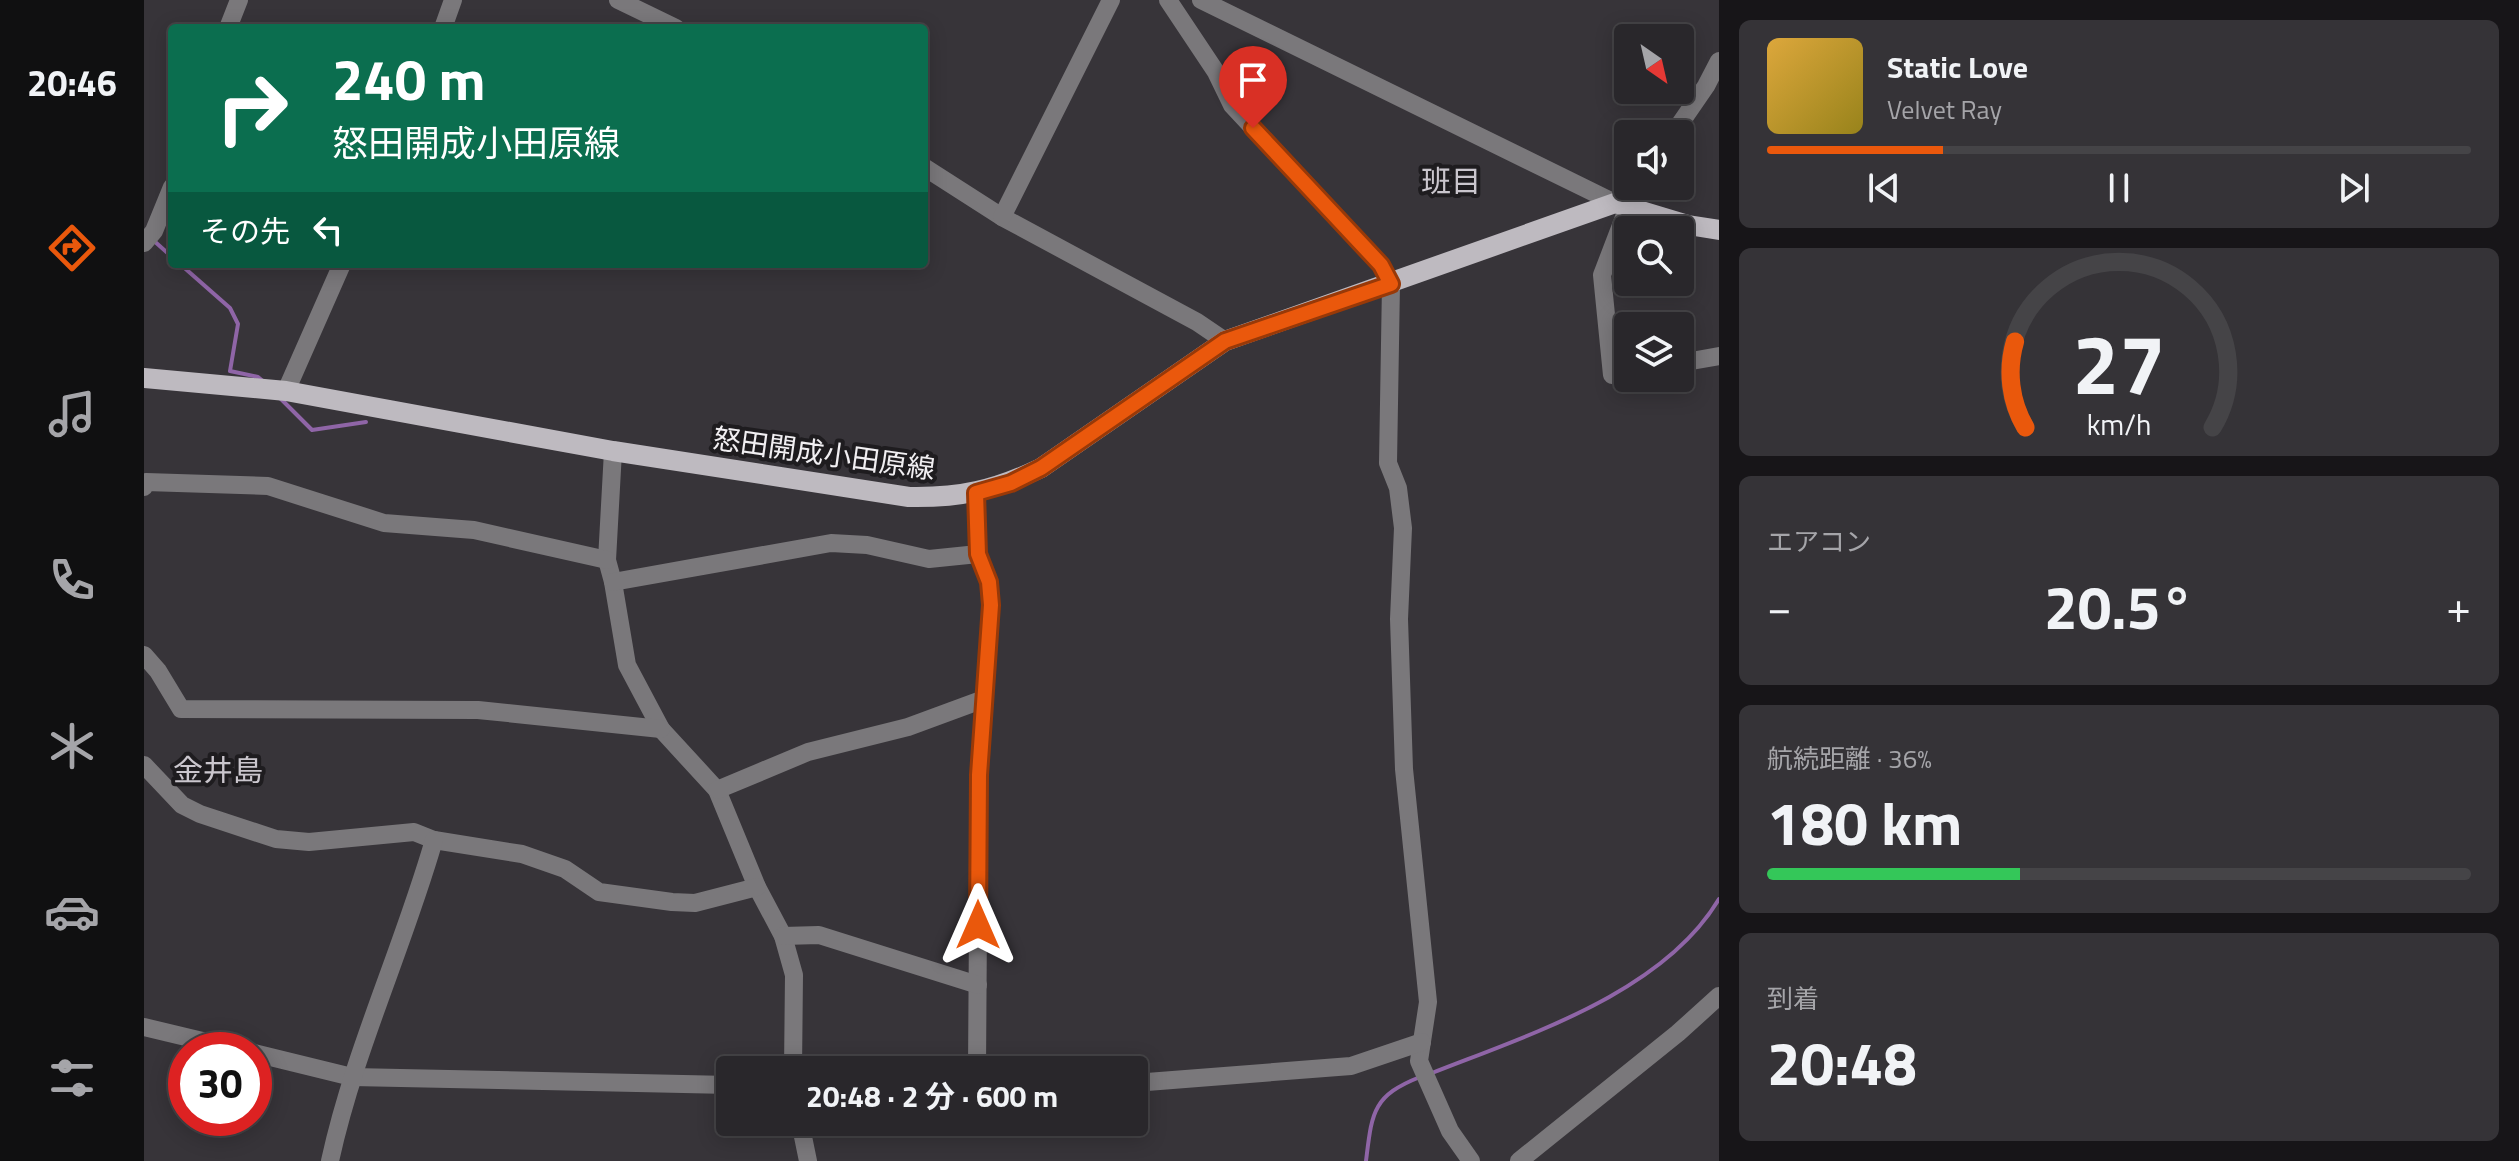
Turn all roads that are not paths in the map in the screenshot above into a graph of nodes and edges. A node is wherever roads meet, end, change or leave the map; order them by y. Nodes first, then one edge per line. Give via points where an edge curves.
1 (239, 0) edge
2 (453, 0) edge
3 (618, 0) edge
4 (1111, 0) edge
5 (1168, 0) edge
6 (1201, 0) edge
7 (230, 24) edge
8 (444, 24) edge
9 (668, 24) edge
10 (1719, 61) edge
11 (1683, 120) edge
12 (928, 170) edge
13 (1626, 200) edge
14 (1621, 205) junction
15 (168, 210) edge
16 (1002, 217) junction
17 (1719, 230) edge
18 (144, 243) edge
19 (340, 268) edge
20 (1391, 284) junction
21 (1225, 341) junction
22 (1719, 356) edge
23 (1694, 360) edge
24 (1614, 375) edge
25 (144, 378) edge
26 (284, 390) junction
27 (613, 451) junction
28 (144, 487) edge
29 (976, 493) junction
30 (978, 554) junction
31 (607, 560) junction
32 (613, 582) junction
33 (144, 655) edge
34 (984, 699) junction
35 (661, 729) junction
36 (144, 765) edge
37 (717, 790) junction
38 (434, 840) junction
39 (757, 887) junction
40 (783, 936) junction
41 (978, 985) junction
42 (1719, 996) edge
43 (144, 1027) edge
44 (168, 1033) edge
45 (1420, 1051) junction
46 (793, 1056) edge
47 (977, 1056) edge
48 (272, 1057) edge
49 (352, 1077) junction
50 (1148, 1082) edge
51 (716, 1085) edge
52 (803, 1136) edge
53 (330, 1161) edge
54 (808, 1161) edge
55 (1471, 1161) edge
56 (1519, 1161) edge

1 - 7 street
2 - 8 street
3 - 9 street
4 - 16 street
5 - 20 street via 1232,105 1381,265
6 - 14 street
10 - 11 street
12 - 16 street
13 - 14 street
14 - 17 main road
14 - 20 main road, 怒田開成小田原線
14 - 24 street via 1602,275
15 - 18 street
16 - 21 street
19 - 26 street
20 - 21 main road, 怒田開成小田原線
20 - 45 street via 1388,463 1398,488 1403,528 1399,619 1404,769 1428,1002
21 - 29 main road, 怒田開成小田原線 via 1041,468
22 - 23 street
25 - 26 main road, 怒田開成小田原線
26 - 27 main road, 怒田開成小田原線
27 - 29 main road, 怒田開成小田原線 via 909,497
27 - 31 street
28 - 31 street via 146,482 268,486 384,523 474,530
29 - 30 street
30 - 32 street via 929,559 831,543
30 - 34 street via 991,605
31 - 32 street
32 - 35 street via 627,665
33 - 35 street via 181,709 478,710
34 - 37 street via 908,727 808,752
34 - 41 street
35 - 37 street
36 - 38 street via 182,805 276,839 309,842 414,832
37 - 39 street
38 - 39 street via 522,854 565,869 599,892 695,903
38 - 49 street
39 - 40 street
40 - 41 street via 819,935
40 - 46 street via 794,975
41 - 47 street
42 - 56 street
43 - 44 street
45 - 50 street via 1351,1066
45 - 55 street via 1450,1131
48 - 49 street
49 - 51 street
49 - 53 street
52 - 54 street

